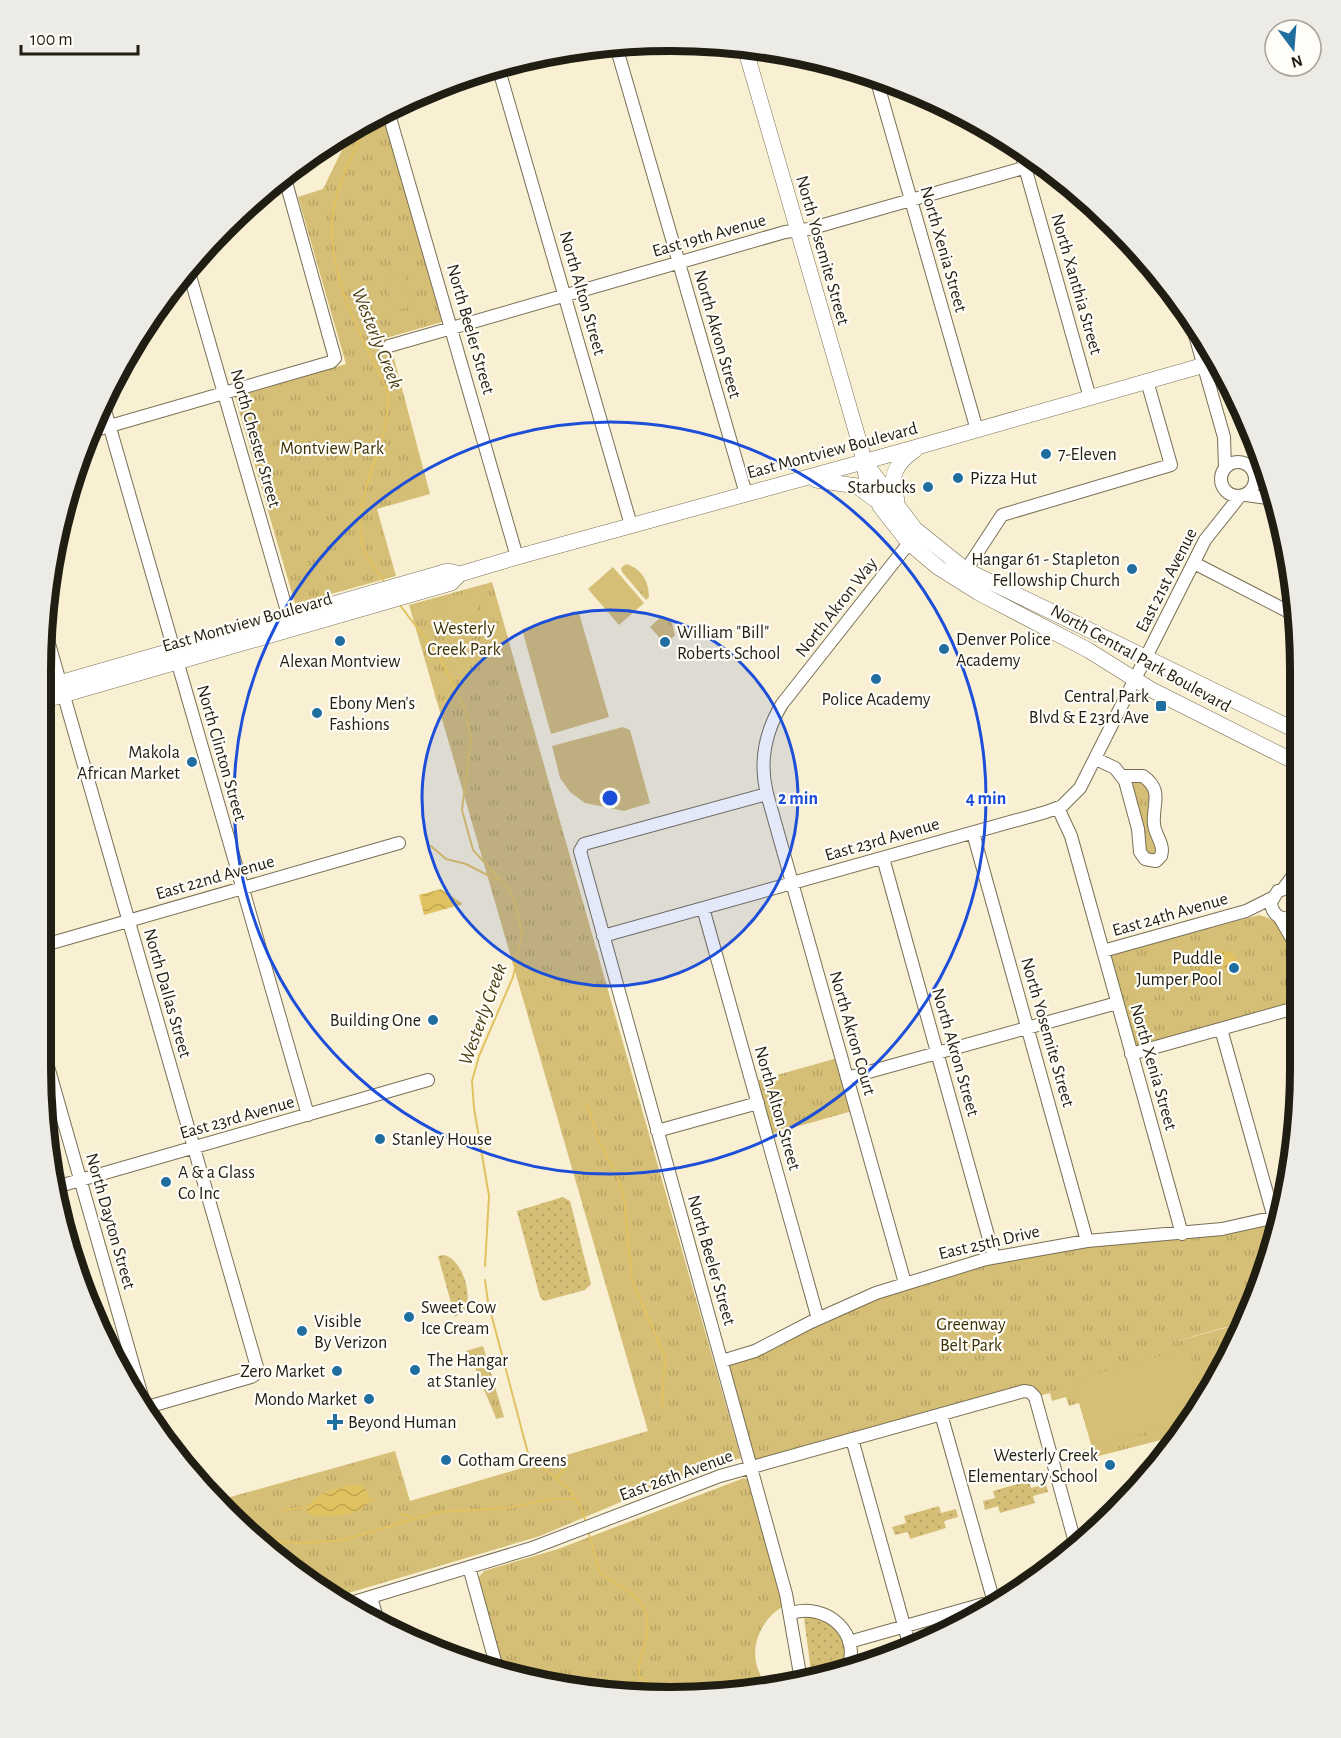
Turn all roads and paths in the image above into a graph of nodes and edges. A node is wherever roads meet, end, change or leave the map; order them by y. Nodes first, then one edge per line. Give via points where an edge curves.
1 (618, 53) edge
2 (747, 56) edge
3 (500, 75) edge
4 (879, 87) edge
5 (390, 119) edge
6 (1023, 161) edge
7 (1031, 166) edge
8 (1025, 168) junction
9 (287, 184) edge
10 (911, 200) junction
11 (797, 230) junction
12 (678, 263) junction
13 (191, 279) edge
14 (565, 296) junction
15 (452, 327) junction
16 (389, 346) dead end
17 (1209, 363) edge
18 (1210, 366) edge
19 (1147, 381) junction
20 (224, 393) junction
21 (1090, 398) junction
22 (107, 415) edge
23 (110, 426) junction
24 (100, 429) edge
25 (977, 430) junction
26 (1224, 437) junction
27 (923, 446) junction
28 (864, 462) junction
29 (1244, 463) junction
30 (1225, 468) junction
31 (1256, 478) junction
32 (802, 479) junction
33 (1261, 483) edge
34 (1223, 487) junction
35 (746, 494) junction
36 (1243, 496) junction
37 (1265, 497) edge
38 (880, 506) junction
39 (906, 519) junction
40 (1219, 520) junction
41 (631, 525) junction
42 (909, 543) junction
43 (517, 557) junction
44 (1194, 563) junction
45 (966, 570) junction
46 (1287, 611) edge
47 (291, 623) junction
48 (51, 652) edge
49 (176, 656) junction
50 (1148, 657) junction
51 (1137, 679) junction
52 (51, 688) edge
53 (62, 688) junction
54 (51, 695) edge
55 (1290, 728) edge
56 (1096, 759) junction
57 (1290, 759) edge
58 (1123, 776) junction
59 (767, 794) junction
60 (1058, 808) junction
61 (973, 833) junction
62 (399, 843) dead end
63 (883, 858) junction
64 (792, 883) junction
65 (242, 888) junction
66 (1289, 890) edge
67 (1272, 898) junction
68 (703, 908) junction
69 (1246, 911) junction
70 (1278, 916) junction
71 (1290, 918) edge
72 (129, 921) junction
73 (603, 936) junction
74 (1290, 936) edge
75 (51, 943) edge
76 (1103, 951) junction
77 (1117, 1003) junction
78 (1290, 1009) edge
79 (1027, 1028) junction
80 (1221, 1029) junction
81 (937, 1053) junction
82 (1131, 1054) junction
83 (51, 1078) edge
84 (847, 1078) junction
85 (428, 1080) dead end
86 (758, 1103) junction
87 (308, 1115) junction
88 (657, 1131) junction
89 (194, 1148) junction
90 (80, 1180) junction
91 (62, 1185) edge
92 (1274, 1206) edge
93 (1271, 1218) edge
94 (1182, 1234) junction
95 (1087, 1241) junction
96 (994, 1257) junction
97 (904, 1283) junction
98 (818, 1319) junction
99 (722, 1361) junction
100 (138, 1384) edge
101 (151, 1406) edge
102 (941, 1414) junction
103 (852, 1439) junction
104 (751, 1467) junction
105 (1074, 1537) edge
106 (470, 1568) junction
107 (371, 1597) junction
108 (992, 1597) edge
109 (356, 1601) edge
110 (971, 1609) edge
111 (375, 1611) edge
112 (791, 1613) junction
113 (904, 1626) junction
114 (908, 1640) edge
115 (849, 1642) junction
116 (850, 1660) edge
117 (495, 1661) edge
118 (800, 1673) edge

1 - 12 street, North Akron Street
2 - 11 main road, North Yosemite Street
3 - 14 street, North Alton Street
4 - 10 street, North Xenia Street
5 - 15 street, North Beeler Street
6 - 8 street, North Xanthia Street
7 - 8 street, East 19th Avenue
8 - 10 street, East 19th Avenue
8 - 21 street, North Xanthia Street
9 - 20 street via 335,358
10 - 11 street, East 19th Avenue
10 - 25 street, North Xenia Street
11 - 12 street, East 19th Avenue
11 - 28 main road, North Yosemite Street
12 - 14 street, East 19th Avenue
12 - 35 street, North Akron Street
13 - 20 street, North Chester Street
14 - 15 street, East 19th Avenue
14 - 41 street, North Alton Street
15 - 16 street, East 19th Avenue
15 - 43 street, North Beeler Street
17 - 19 main road, East Montview Boulevard
18 - 26 street
19 - 21 main road, East Montview Boulevard
19 - 45 street via 1171,465 1002,515
20 - 23 street
20 - 47 street, North Chester Street
21 - 25 main road, East Montview Boulevard
22 - 23 street, North Clinton Street
23 - 24 street
23 - 49 street, North Clinton Street
25 - 27 main road, East Montview Boulevard
26 - 29 street
26 - 30 street
27 - 28 main road, East Montview Boulevard
27 - 39 main road via 903,459 894,473 894,495
28 - 32 main road, East Montview Boulevard
28 - 38 main road, North Central Park Boulevard
28 - 39 main road, North Central Park Boulevard
29 - 30 street
29 - 31 street
30 - 34 street
31 - 33 street
31 - 36 street via 1255,485
32 - 35 main road, East Montview Boulevard
32 - 38 main road via 834,480 857,486
34 - 36 street
34 - 40 street, East 21st Avenue
35 - 41 main road, East Montview Boulevard
36 - 37 street
36 - 40 street, East 21st Avenue
38 - 42 main road, North Central Park Boulevard
39 - 45 main road, North Central Park Boulevard
40 - 44 street, East 21st Avenue
41 - 43 main road, East Montview Boulevard
42 - 51 main road, North Central Park Boulevard via 979,593
42 - 59 street, North Akron Way via 775,715 763,758
43 - 47 main road, East Montview Boulevard via 460,574 448,571 405,590
44 - 46 street
44 - 50 street, East 21st Avenue
45 - 50 main road, North Central Park Boulevard
47 - 49 main road, East Montview Boulevard
48 - 53 street, North Dallas Street
49 - 53 main road, East Montview Boulevard
49 - 65 street, North Clinton Street
50 - 51 street, East 21st Avenue
50 - 55 main road, North Central Park Boulevard
51 - 56 street, East 23rd Avenue
51 - 57 main road, North Central Park Boulevard
52 - 53 main road, East Montview Boulevard
53 - 54 main road, East Montview Boulevard
53 - 72 street, North Dallas Street
56 - 58 street
56 - 60 street, East 23rd Avenue via 1079,791
58 - 58 street via 1138,829 1140,852 1145,860 1156,861 1163,849 1153,823 1155,790 1143,776
59 - 64 street, North Akron Court
59 - 73 street, North Beeler Street via 584,844 580,851
60 - 61 street, East 23rd Avenue
60 - 76 street, North Xenia Street via 1071,836
61 - 63 street, East 23rd Avenue
61 - 79 street, North Yosemite Street
62 - 65 street, East 22nd Avenue
63 - 64 street, East 23rd Avenue
63 - 81 street, North Akron Street
64 - 68 street, East 23rd Avenue
64 - 84 street, North Akron Court
65 - 72 street, East 22nd Avenue
65 - 87 street, North Clinton Street
66 - 67 street, East 24th Avenue
67 - 69 street, East 24th Avenue
67 - 70 street via 1271,907
68 - 73 street, East 23rd Avenue
68 - 86 street, North Alton Street
69 - 70 street, East 24th Avenue
69 - 76 street, East 24th Avenue
70 - 71 street, East 24th Avenue
70 - 74 street
72 - 75 street, East 22nd Avenue
72 - 89 street, North Dallas Street
73 - 88 street, North Beeler Street
76 - 77 street, North Xenia Street
77 - 79 street
77 - 82 street, North Xenia Street
78 - 80 street
79 - 81 street
79 - 95 street, North Yosemite Street
80 - 82 street
80 - 92 street
81 - 84 street
81 - 96 street, North Akron Street
82 - 94 street, North Xenia Street
83 - 90 street, North Dayton Street
84 - 97 street, North Akron Court
85 - 87 street, East 23rd Avenue
86 - 88 street
86 - 98 street, North Alton Street
87 - 89 street, East 23rd Avenue
88 - 99 street, North Beeler Street
89 - 90 street, East 23rd Avenue
89 - 101 street, North Dallas Street via 257,1364 256,1374
90 - 91 street, East 23rd Avenue
90 - 100 street, North Dayton Street
93 - 94 street, East 25th Drive
94 - 95 street, East 25th Drive
95 - 96 street, East 25th Drive
96 - 97 street, East 25th Drive
97 - 98 street, East 25th Drive
98 - 99 street, East 25th Drive via 756,1351
99 - 104 street, North Beeler Street
102 - 103 street, East 26th Avenue
102 - 105 street, East 26th Avenue via 1030,1392 1035,1397
102 - 108 street
103 - 104 street, East 26th Avenue
103 - 113 street
104 - 106 street, East 26th Avenue
104 - 112 street, North Beeler Street
106 - 107 street, East 26th Avenue
106 - 117 street
107 - 109 street, East 26th Avenue
107 - 111 street
110 - 113 street
112 - 115 street via 802,1610 829,1616 846,1632
112 - 118 street, North Beeler Street
113 - 114 street
113 - 115 street
115 - 116 street

